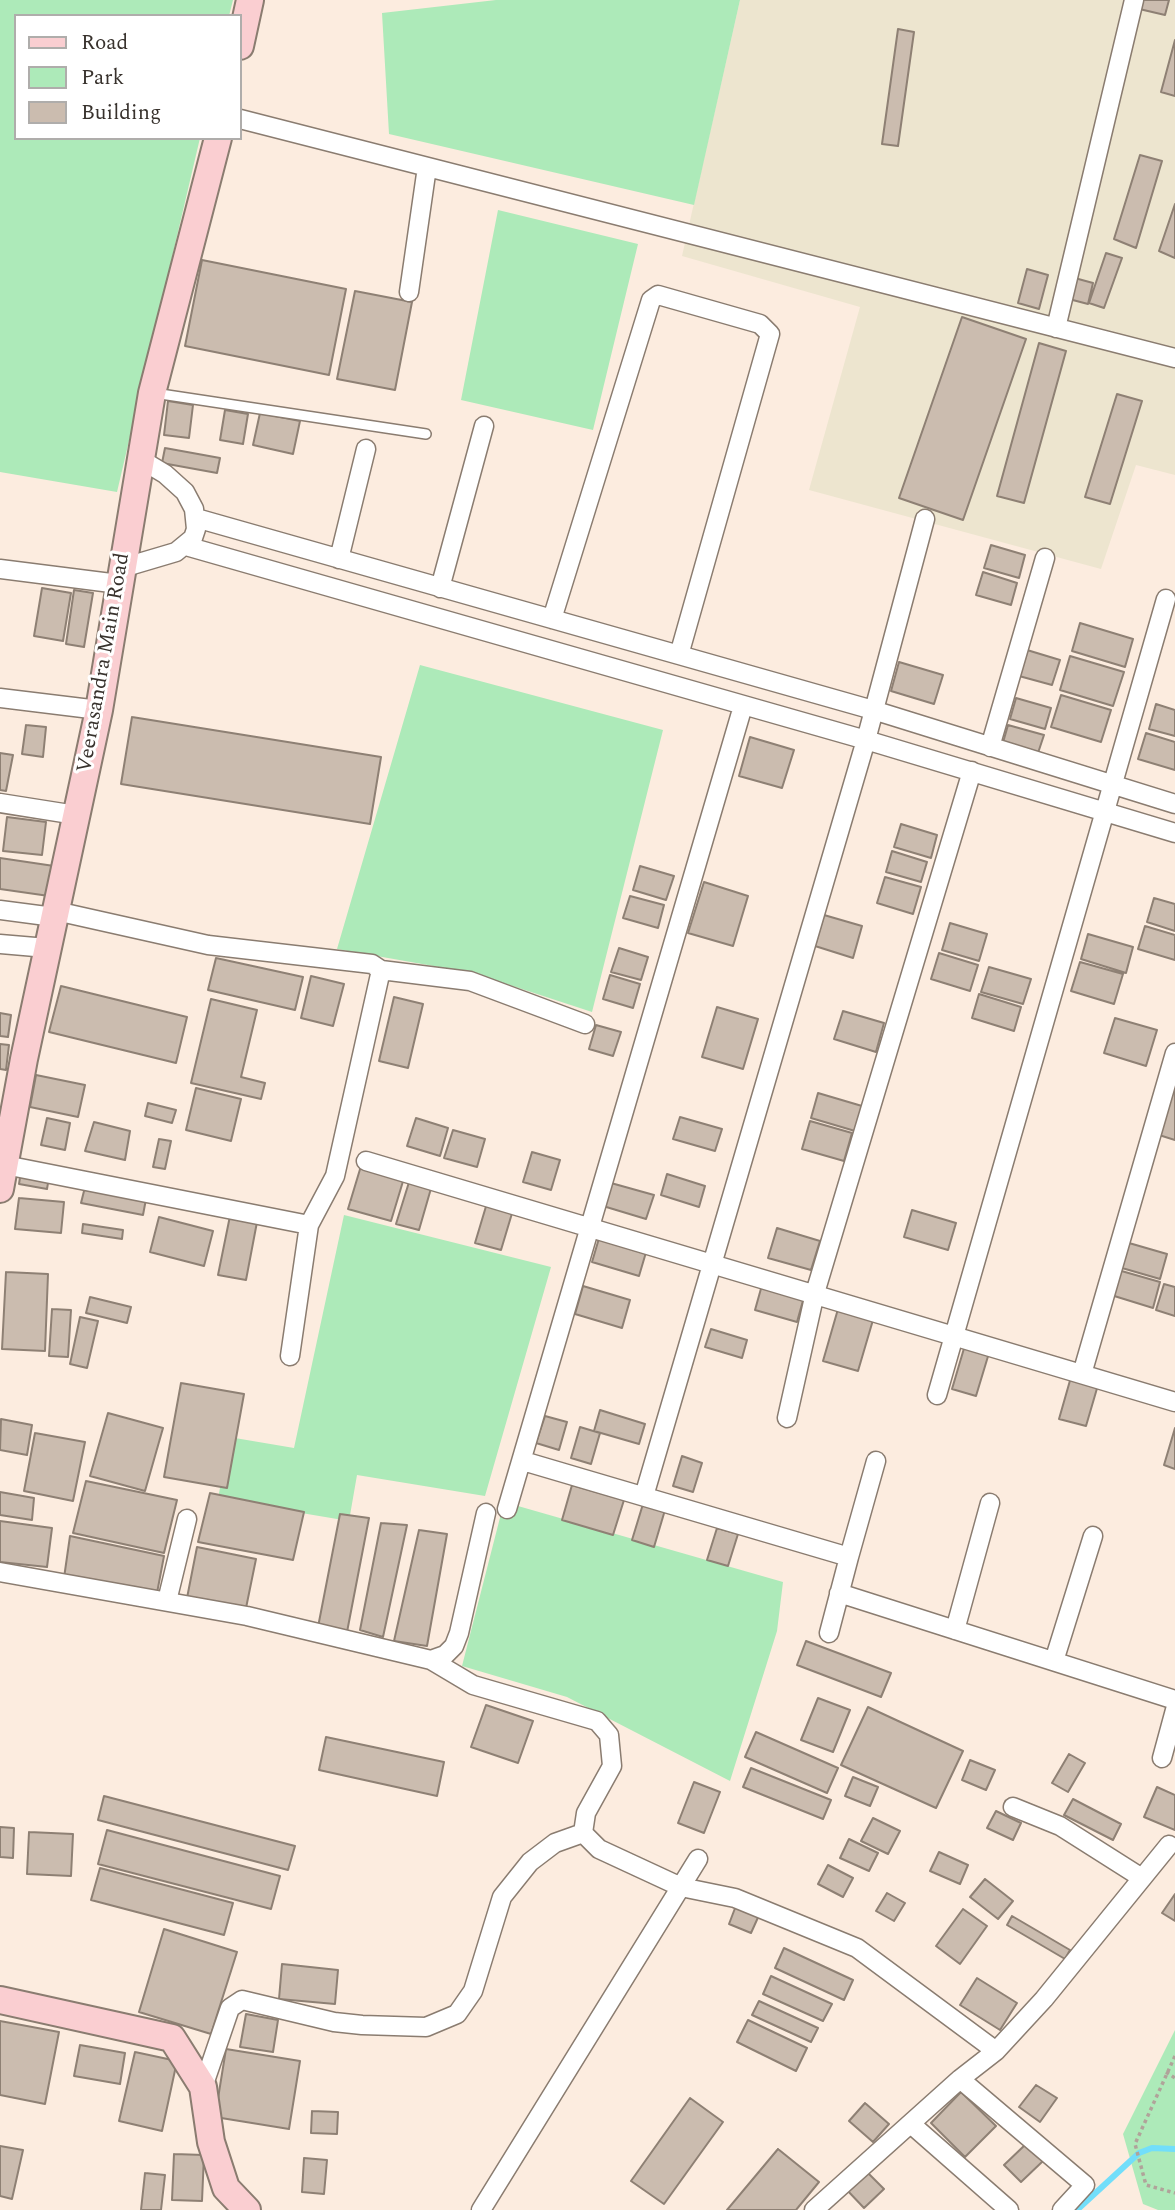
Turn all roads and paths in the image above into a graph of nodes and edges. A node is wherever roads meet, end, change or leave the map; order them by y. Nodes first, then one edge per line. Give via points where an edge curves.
1 (250, 0) edge
2 (1134, 0) edge
3 (242, 37) edge
4 (242, 120) edge
5 (217, 140) edge
6 (427, 167) junction
7 (409, 292) dead end
8 (1056, 328) junction
9 (1175, 358) edge
10 (152, 393) junction
11 (484, 426) dead end
12 (426, 434) dead end
13 (366, 449) dead end
14 (140, 459) junction
15 (196, 518) junction
16 (925, 519) dead end
17 (186, 545) junction
18 (321, 554) junction
19 (1045, 558) dead end
20 (339, 559) junction
21 (0, 569) edge
22 (121, 576) junction
23 (312, 582) junction
24 (440, 588) junction
25 (1166, 599) dead end
26 (552, 619) junction
27 (679, 655) junction
28 (0, 698) edge
29 (743, 706) junction
30 (99, 710) junction
31 (873, 710) junction
32 (866, 740) junction
33 (990, 747) junction
34 (972, 771) junction
35 (1113, 786) junction
36 (0, 803) edge
37 (1175, 804) edge
38 (1105, 811) junction
39 (76, 814) junction
40 (1175, 833) edge
41 (0, 911) edge
42 (55, 914) junction
43 (0, 944) edge
44 (47, 948) junction
45 (380, 970) junction
46 (585, 1024) dead end
47 (1175, 1054) edge
48 (366, 1161) dead end
49 (2, 1177) edge
50 (309, 1225) junction
51 (592, 1228) junction
52 (711, 1263) junction
53 (815, 1293) junction
54 (955, 1335) junction
55 (290, 1356) dead end
56 (1082, 1374) junction
57 (937, 1395) dead end
58 (1175, 1402) edge
59 (787, 1418) dead end
60 (523, 1461) junction
61 (876, 1461) dead end
62 (644, 1496) junction
63 (990, 1503) dead end
64 (508, 1509) dead end
65 (486, 1513) dead end
66 (187, 1519) dead end
67 (1093, 1536) dead end
68 (849, 1557) junction
69 (0, 1572) edge
70 (839, 1593) junction
71 (167, 1601) junction
72 (955, 1630) junction
73 (829, 1633) dead end
74 (431, 1660) junction
75 (1054, 1661) junction
76 (1175, 1700) edge
77 (1175, 1710) edge
78 (1162, 1758) dead end
79 (1013, 1807) dead end
80 (583, 1833) junction
81 (1169, 1845) dead end
82 (698, 1859) dead end
83 (1142, 1878) junction
84 (681, 1887) junction
85 (0, 2000) edge
86 (996, 2050) junction
87 (1175, 2056) edge
88 (1166, 2072) junction
89 (1175, 2078) edge
90 (960, 2079) junction
91 (203, 2087) junction
92 (911, 2124) junction
93 (1175, 2193) edge
94 (247, 2210) edge
95 (481, 2210) edge
96 (814, 2210) edge
97 (1009, 2210) edge
98 (1062, 2210) edge

1 - 3 street
2 - 8 street
4 - 6 street
5 - 10 street, Veerasandra Main Road
6 - 7 street
6 - 8 street
8 - 9 street
10 - 12 lane
10 - 14 street, Veerasandra Main Road
11 - 24 street
13 - 20 street
14 - 15 street via 185,492
14 - 22 street, Veerasandra Main Road
15 - 17 street via 193,538
15 - 18 street
16 - 31 street
17 - 22 street
17 - 23 street
18 - 20 street
18 - 23 street
19 - 33 street
20 - 24 street
21 - 22 street
22 - 30 street, Veerasandra Main Road
23 - 29 street
24 - 26 street
25 - 35 street
26 - 27 street
26 - 27 street via 650,300 658,295 735,316 760,324 770,334
27 - 31 street
28 - 30 street
29 - 32 street
29 - 51 street
30 - 39 street, Veerasandra Main Road
31 - 32 street
31 - 33 street
32 - 34 street
32 - 52 street
33 - 35 street
34 - 38 street
34 - 53 street
35 - 37 street
35 - 38 street
36 - 39 street
38 - 40 street
38 - 54 street
39 - 42 street, Veerasandra Main Road
41 - 42 street
42 - 44 street, Veerasandra Main Road
42 - 45 street via 208,945 372,964
43 - 44 street
44 - 49 street, Veerasandra Main Road
45 - 46 street via 470,981
45 - 50 street via 335,1176
47 - 56 street
48 - 51 street
49 - 50 street
50 - 55 street
51 - 52 street
51 - 60 street
52 - 53 street
52 - 62 street
53 - 54 street
53 - 59 street
54 - 56 street
54 - 57 street
56 - 58 street
60 - 62 street
60 - 64 street
61 - 68 street
62 - 68 street
63 - 72 street
65 - 74 street via 459,1633 445,1655
66 - 71 street
67 - 75 street
68 - 70 street
69 - 71 street
70 - 72 street
70 - 73 street
71 - 74 street
72 - 75 street
74 - 80 street via 473,1685 597,1721 609,1735 612,1766 586,1813
75 - 76 street
77 - 78 street
79 - 83 street via 1060,1826
80 - 84 street via 599,1849
80 - 91 street via 538,1855 502,1897 473,1991 457,2014 426,2027 362,2025 242,2000 229,2008
81 - 83 street
82 - 84 street
83 - 86 street via 1044,2000
84 - 86 street via 735,1898 857,1948
84 - 95 street
85 - 91 street via 172,2038
86 - 90 street
87 - 88 path
88 - 89 path
88 - 93 path via 1135,2144 1146,2185
90 - 92 street
90 - 98 street via 1085,2185
91 - 94 street via 211,2143 226,2188
92 - 96 street
92 - 97 street

